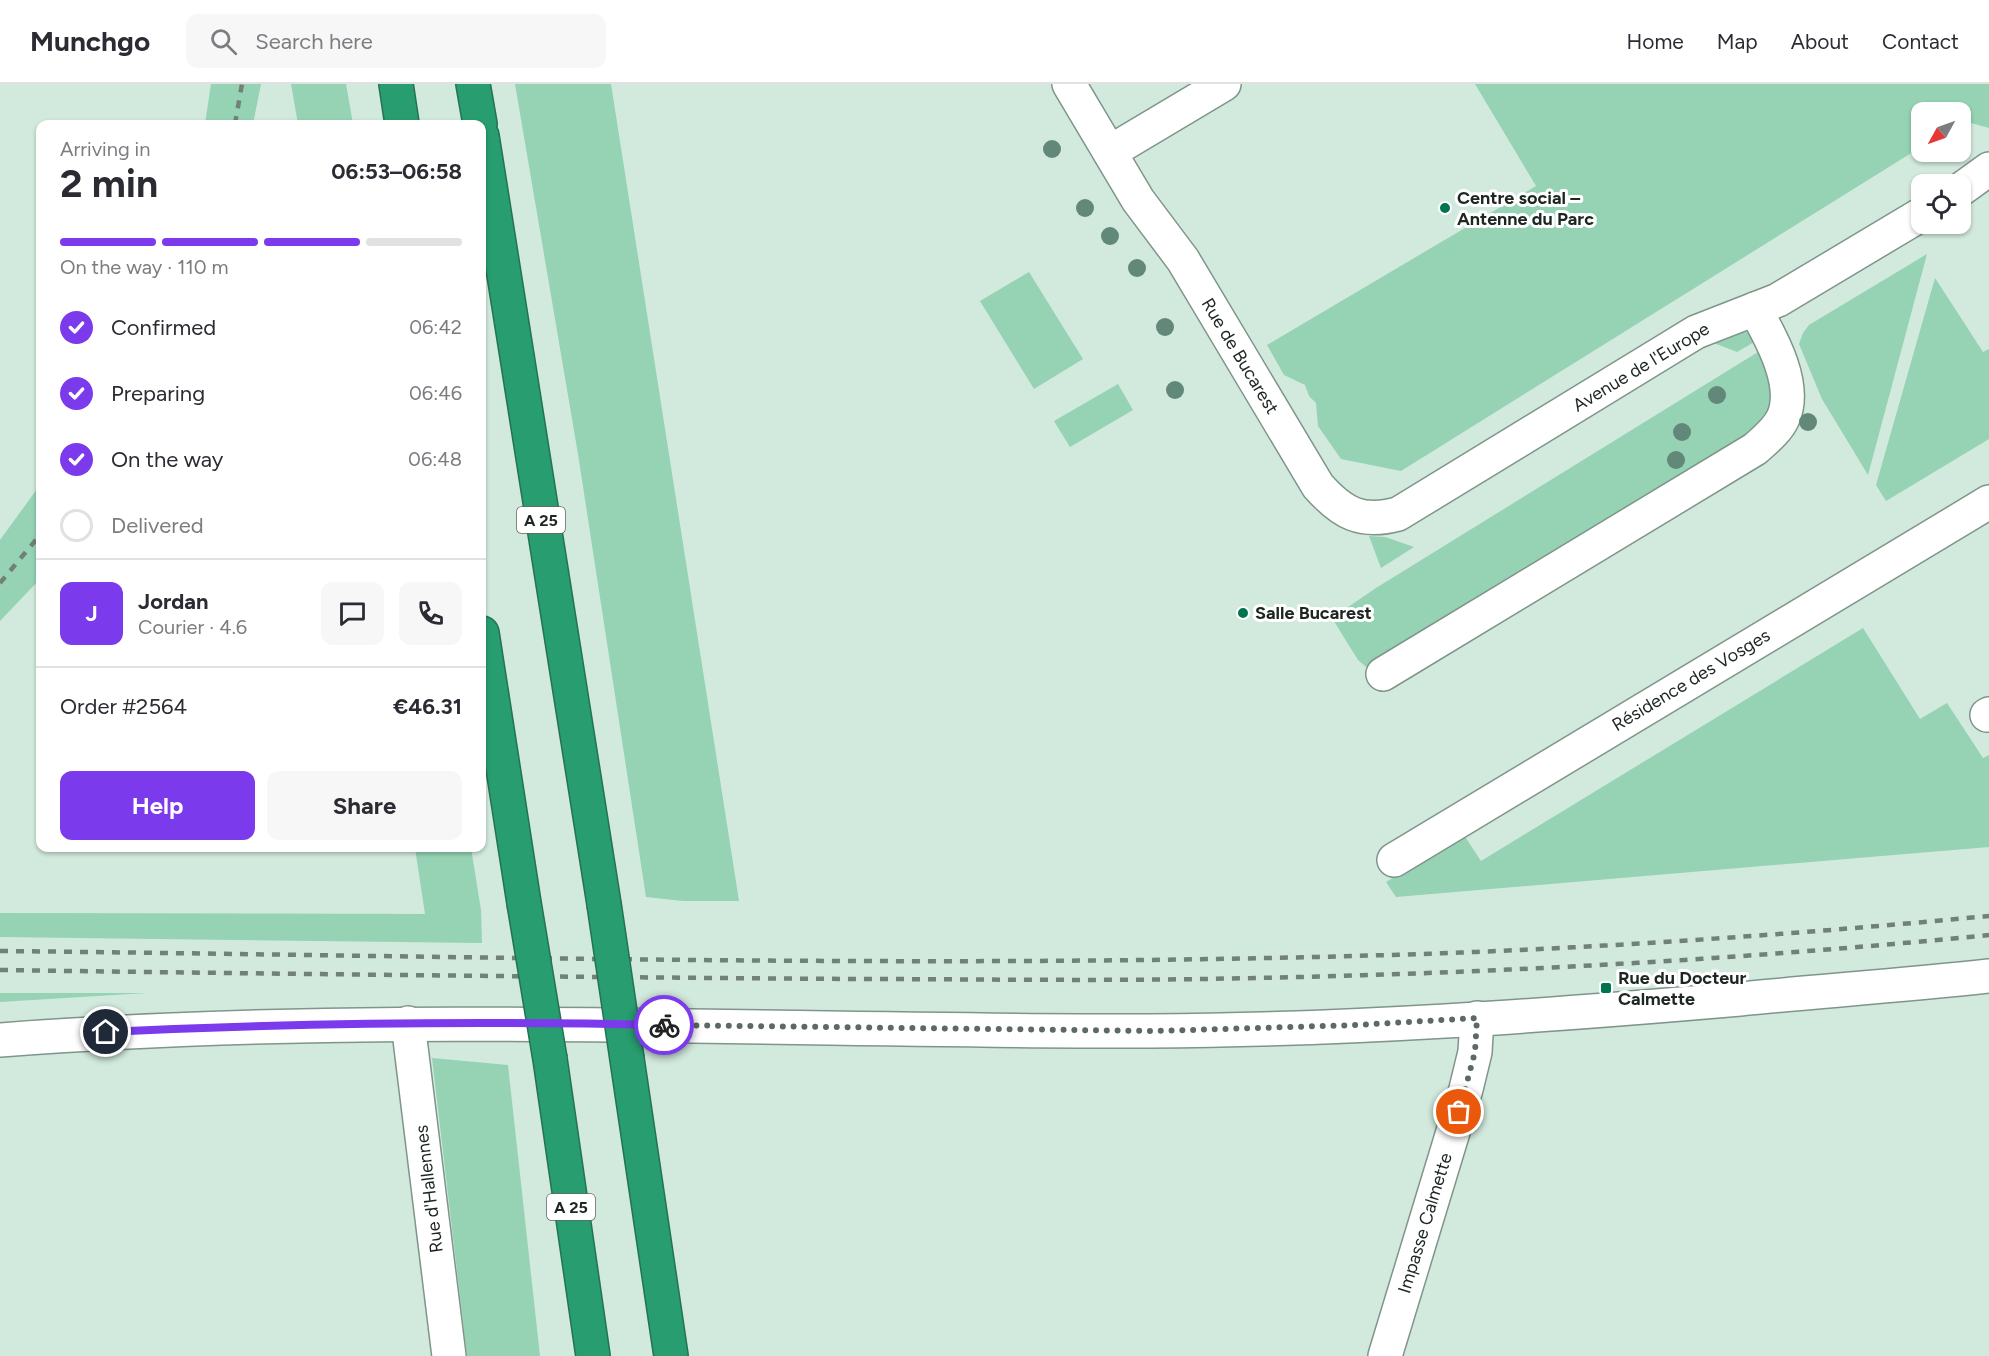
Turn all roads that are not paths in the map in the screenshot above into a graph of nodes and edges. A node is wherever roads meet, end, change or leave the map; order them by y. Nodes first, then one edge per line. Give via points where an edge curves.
1 (396, 84) edge
2 (473, 84) edge
3 (1069, 84) edge
4 (1224, 84) edge
5 (401, 120) edge
6 (479, 120) edge
7 (1110, 152) junction
8 (486, 161) edge
9 (1989, 169) edge
10 (1971, 182) edge
11 (1911, 220) edge
12 (1755, 309) junction
13 (1989, 502) edge
14 (1398, 514) joint
15 (486, 659) edge
16 (1383, 674) dead end
17 (1394, 860) dead end
18 (1989, 976) edge
19 (1477, 1018) junction
20 (408, 1023) junction
21 (0, 1040) edge
22 (449, 1356) edge
23 (593, 1356) edge
24 (671, 1356) edge
25 (1385, 1356) edge

1 - 5 highway
2 - 6 highway
3 - 7 street, Rue de Bucarest
4 - 7 street
7 - 14 street, Rue de Bucarest via 1138,200 1183,260 1318,486 1337,506 1357,515 1373,519
8 - 24 highway, A 25, bridge via 604,903
9 - 10 street
11 - 12 street, Avenue de l'Europe
12 - 14 street, Avenue de l'Europe via 1696,332
12 - 16 street via 1772,339 1789,392 1783,418 1770,437
13 - 17 street, Résidence des Vosges
15 - 23 highway, A 25, bridge
18 - 19 street
19 - 20 street via 1156,1031
19 - 25 street, Impasse Calmette via 1475,1052 1466,1089
20 - 21 street via 172,1028
20 - 22 street, Rue d'Hallennes

